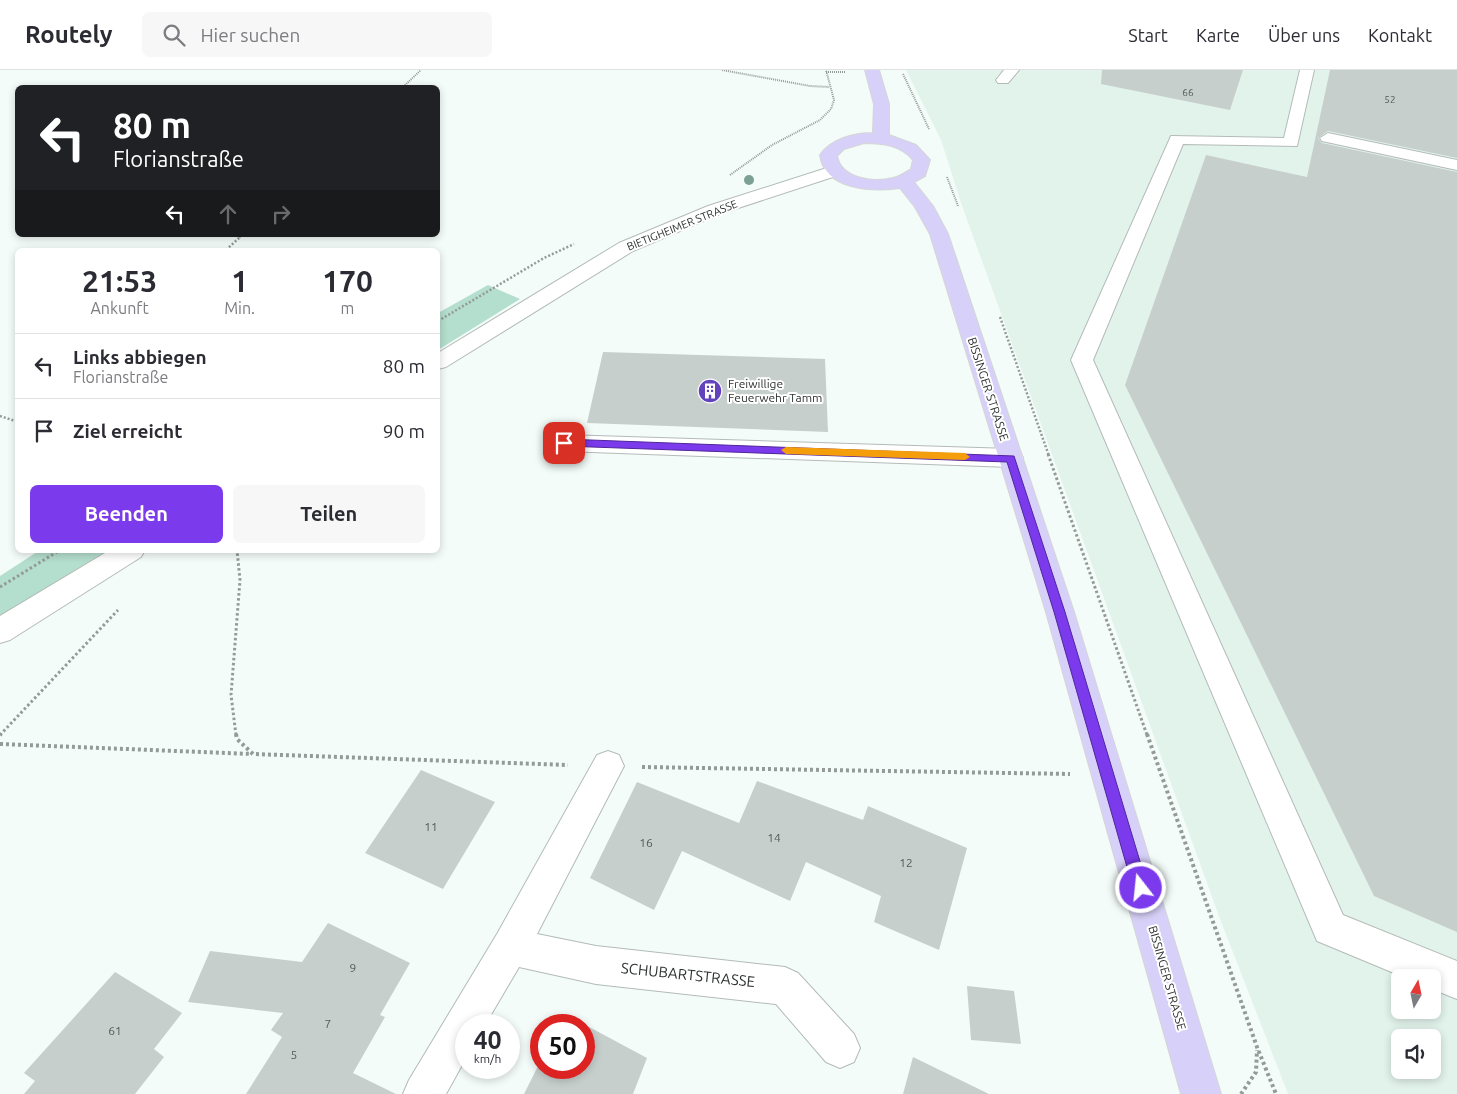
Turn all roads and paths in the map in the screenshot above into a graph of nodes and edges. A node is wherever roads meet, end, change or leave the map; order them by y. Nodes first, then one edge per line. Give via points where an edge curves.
1 (421, 70) edge
2 (722, 70) edge
3 (826, 70) edge
4 (872, 70) edge
5 (1307, 70) edge
6 (902, 71) edge
7 (847, 72) dead end
8 (405, 85) edge
9 (829, 87) dead end
10 (930, 130) dead end
11 (1328, 138) dead end
12 (880, 139) junction
13 (1457, 165) edge
14 (944, 167) dead end
15 (833, 172) junction
16 (904, 182) junction
17 (961, 213) dead end
18 (240, 237) edge
19 (228, 248) edge
20 (998, 312) dead end
21 (440, 361) edge
22 (0, 416) edge
23 (15, 421) edge
24 (564, 443) dead end
25 (1011, 458) junction
26 (55, 553) edge
27 (127, 553) edge
28 (0, 587) edge
29 (118, 610) dead end
30 (0, 631) edge
31 (0, 735) edge
32 (0, 744) edge
33 (253, 754) dead end
34 (608, 766) dead end
35 (510, 946) junction
36 (1457, 980) edge
37 (1257, 1047) junction
38 (840, 1048) dead end
39 (423, 1094) edge
40 (1201, 1094) edge
41 (1241, 1094) edge
42 (1276, 1094) edge

1 - 8 path
2 - 9 path
3 - 7 path
4 - 12 main road via 884,112
5 - 36 street via 1291,143 1177,139 1082,360 1330,928
6 - 10 path
11 - 13 street
12 - 15 main road via 863,138 838,144 827,157
12 - 16 main road via 911,148 922,160 919,172
14 - 17 path
15 - 16 main road via 857,183
15 - 21 street, BIETIGHEIMER STRASSE via 707,213 626,247
16 - 25 main road, BISSINGER STRASSE via 918,196 939,234
18 - 19 path
20 - 37 path
22 - 23 path
24 - 25 street
25 - 40 main road, BISSINGER STRASSE
26 - 28 path
27 - 30 street
29 - 31 path
32 - 33 path
34 - 35 street
35 - 38 street, SCHUBARTSTRASSE via 596,965 785,986
35 - 39 street
37 - 41 path via 1256,1072
37 - 42 path

